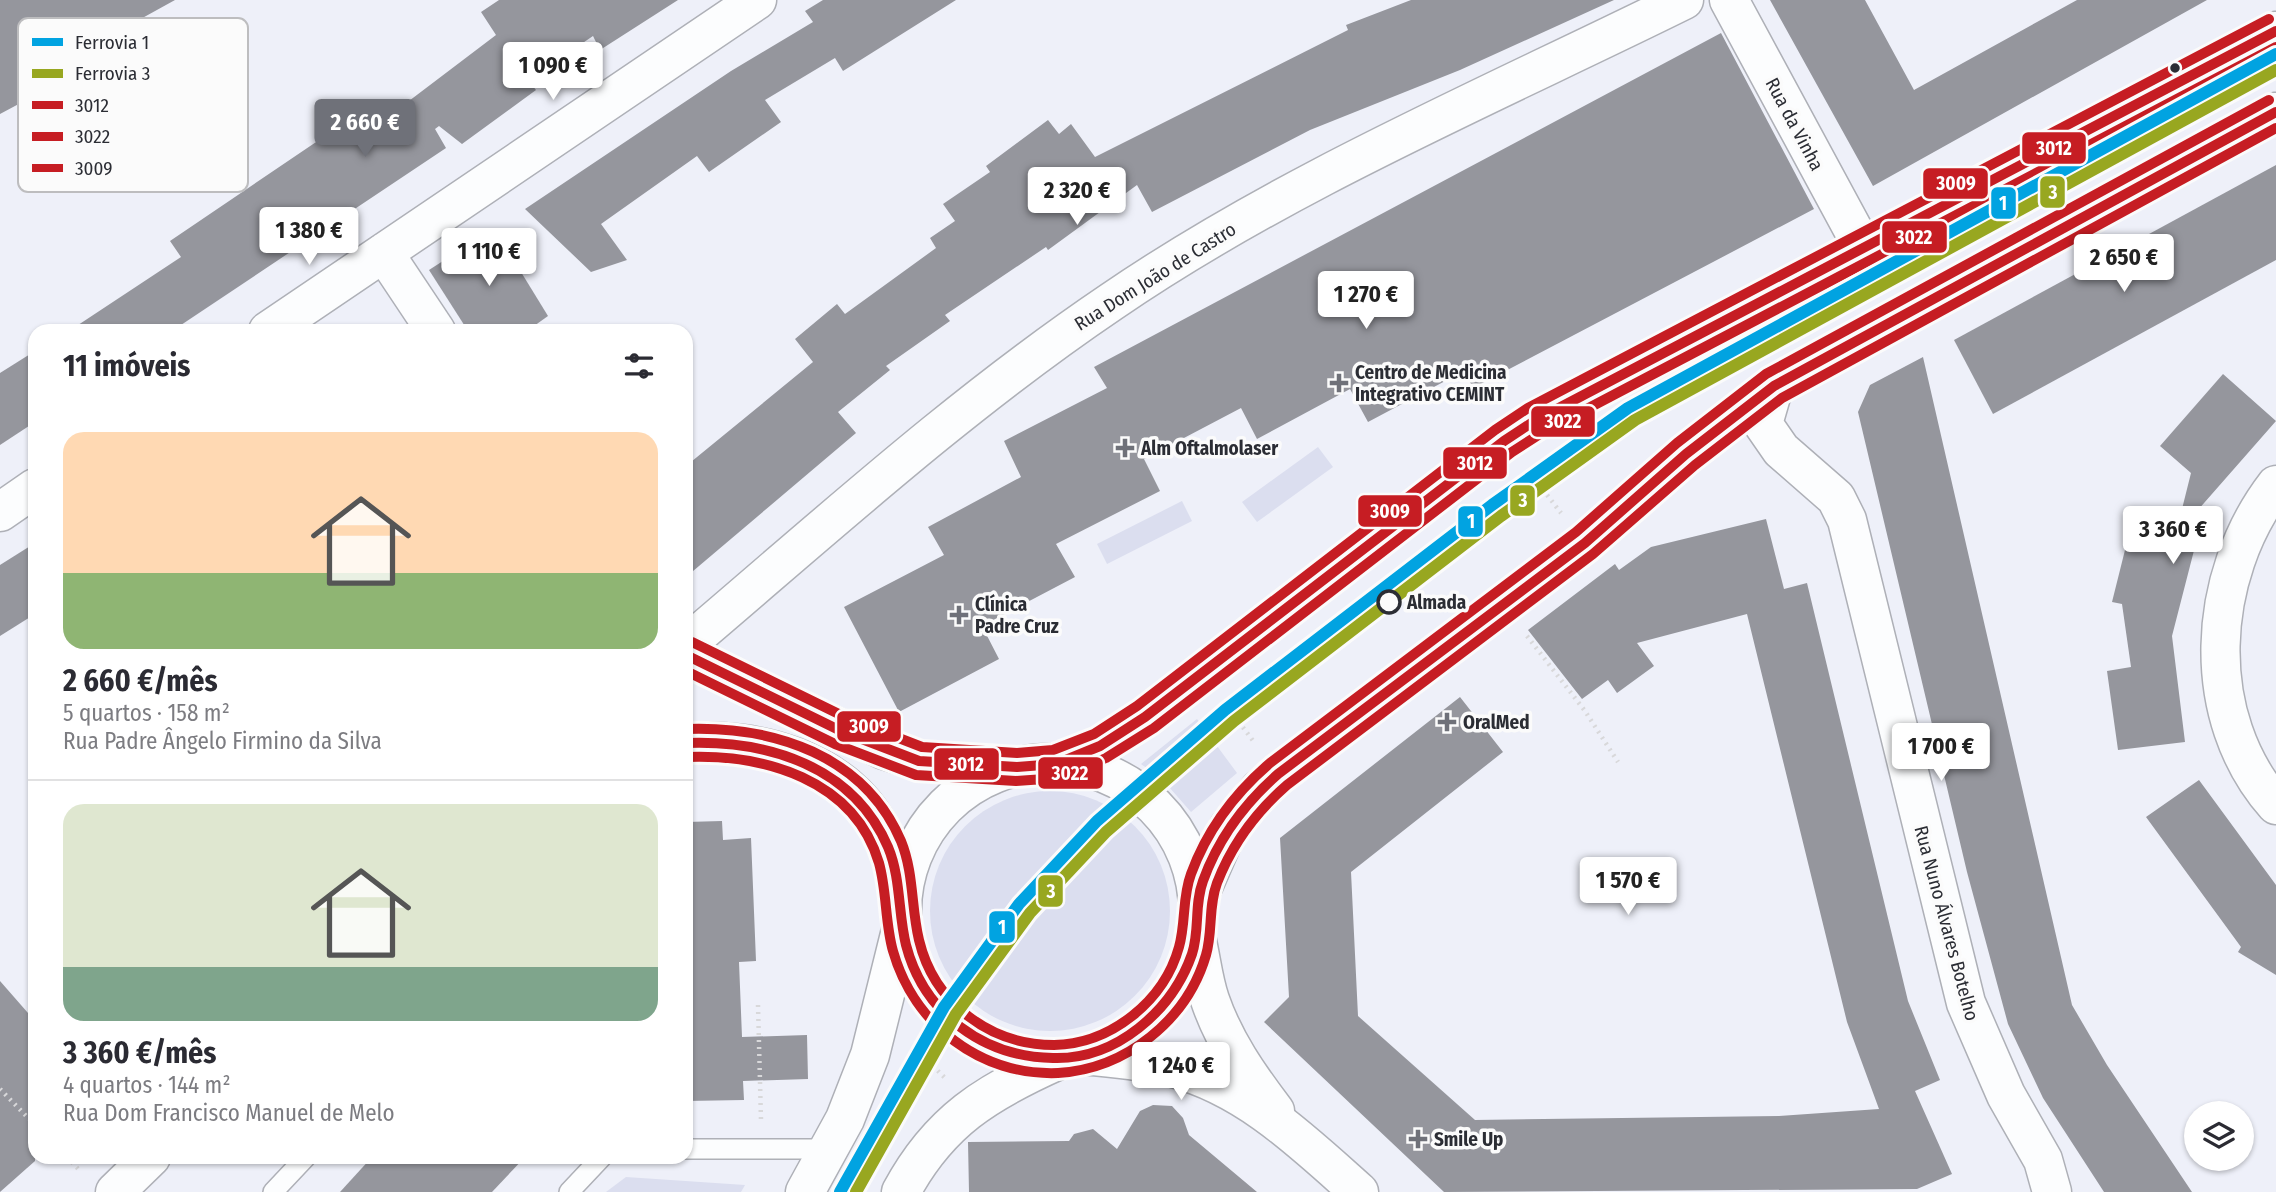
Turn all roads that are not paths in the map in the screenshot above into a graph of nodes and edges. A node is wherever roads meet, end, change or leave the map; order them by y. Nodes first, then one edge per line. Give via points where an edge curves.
1 (757, 0) edge
2 (1684, 0) edge
3 (1729, 0) edge
4 (2276, 31) edge
5 (2276, 112) edge
6 (1862, 247) junction
7 (384, 253) junction
8 (278, 324) edge
9 (431, 324) edge
10 (1774, 386) junction
11 (2276, 485) edge
12 (28, 493) edge
13 (0, 512) edge
14 (693, 639) edge
15 (693, 658) edge
16 (693, 743) edge
17 (1056, 764) junction
18 (1017, 767) junction
19 (2276, 805) edge
20 (1198, 898) junction
21 (902, 915) junction
22 (1196, 937) junction
23 (1073, 1057) junction
24 (1289, 1129) junction
25 (693, 1149) edge
26 (828, 1149) junction
27 (144, 1164) edge
28 (299, 1164) edge
29 (595, 1164) edge
30 (115, 1192) edge
31 (273, 1192) edge
32 (569, 1192) edge
33 (805, 1192) edge
34 (901, 1192) edge
35 (1359, 1192) edge
36 (2052, 1192) edge

1 - 7 main road
2 - 14 main road, Rua Dom João de Castro via 1323,178 1113,300 910,454
3 - 6 main road, Rua da Vinha
4 - 6 main road
5 - 10 main road
6 - 17 main road via 1536,420 1145,717 1100,746
7 - 8 main road
7 - 9 main road
10 - 20 main road via 1686,454 1585,543 1260,789 1229,827
10 - 36 main road, Rua Nuno Álvares Botelho via 1763,424 1781,450 1836,498 1846,520 1966,1003 2000,1084 2043,1160
11 - 19 main road via 2243,540 2230,578 2222,615 2220,667 2235,739
12 - 13 main road
15 - 18 main road via 884,750 919,761
16 - 21 main road via 728,741 779,752 836,780 861,802 889,847
17 - 18 main road
17 - 20 main road via 1112,777 1159,811 1189,860
18 - 21 main road via 981,780 936,817 908,868
20 - 22 main road
21 - 23 main road via 919,980 955,1024 1006,1052 1044,1059
21 - 26 main road via 879,1028 855,1094
22 - 23 main road via 1184,973 1164,1006 1136,1032
22 - 24 main road via 1209,998 1229,1043
23 - 24 main road via 1175,1068 1228,1091
23 - 34 main road via 998,1088 970,1106 926,1152
24 - 35 main road
25 - 26 lane
26 - 33 main road
27 - 30 main road
28 - 31 lane
29 - 32 lane

